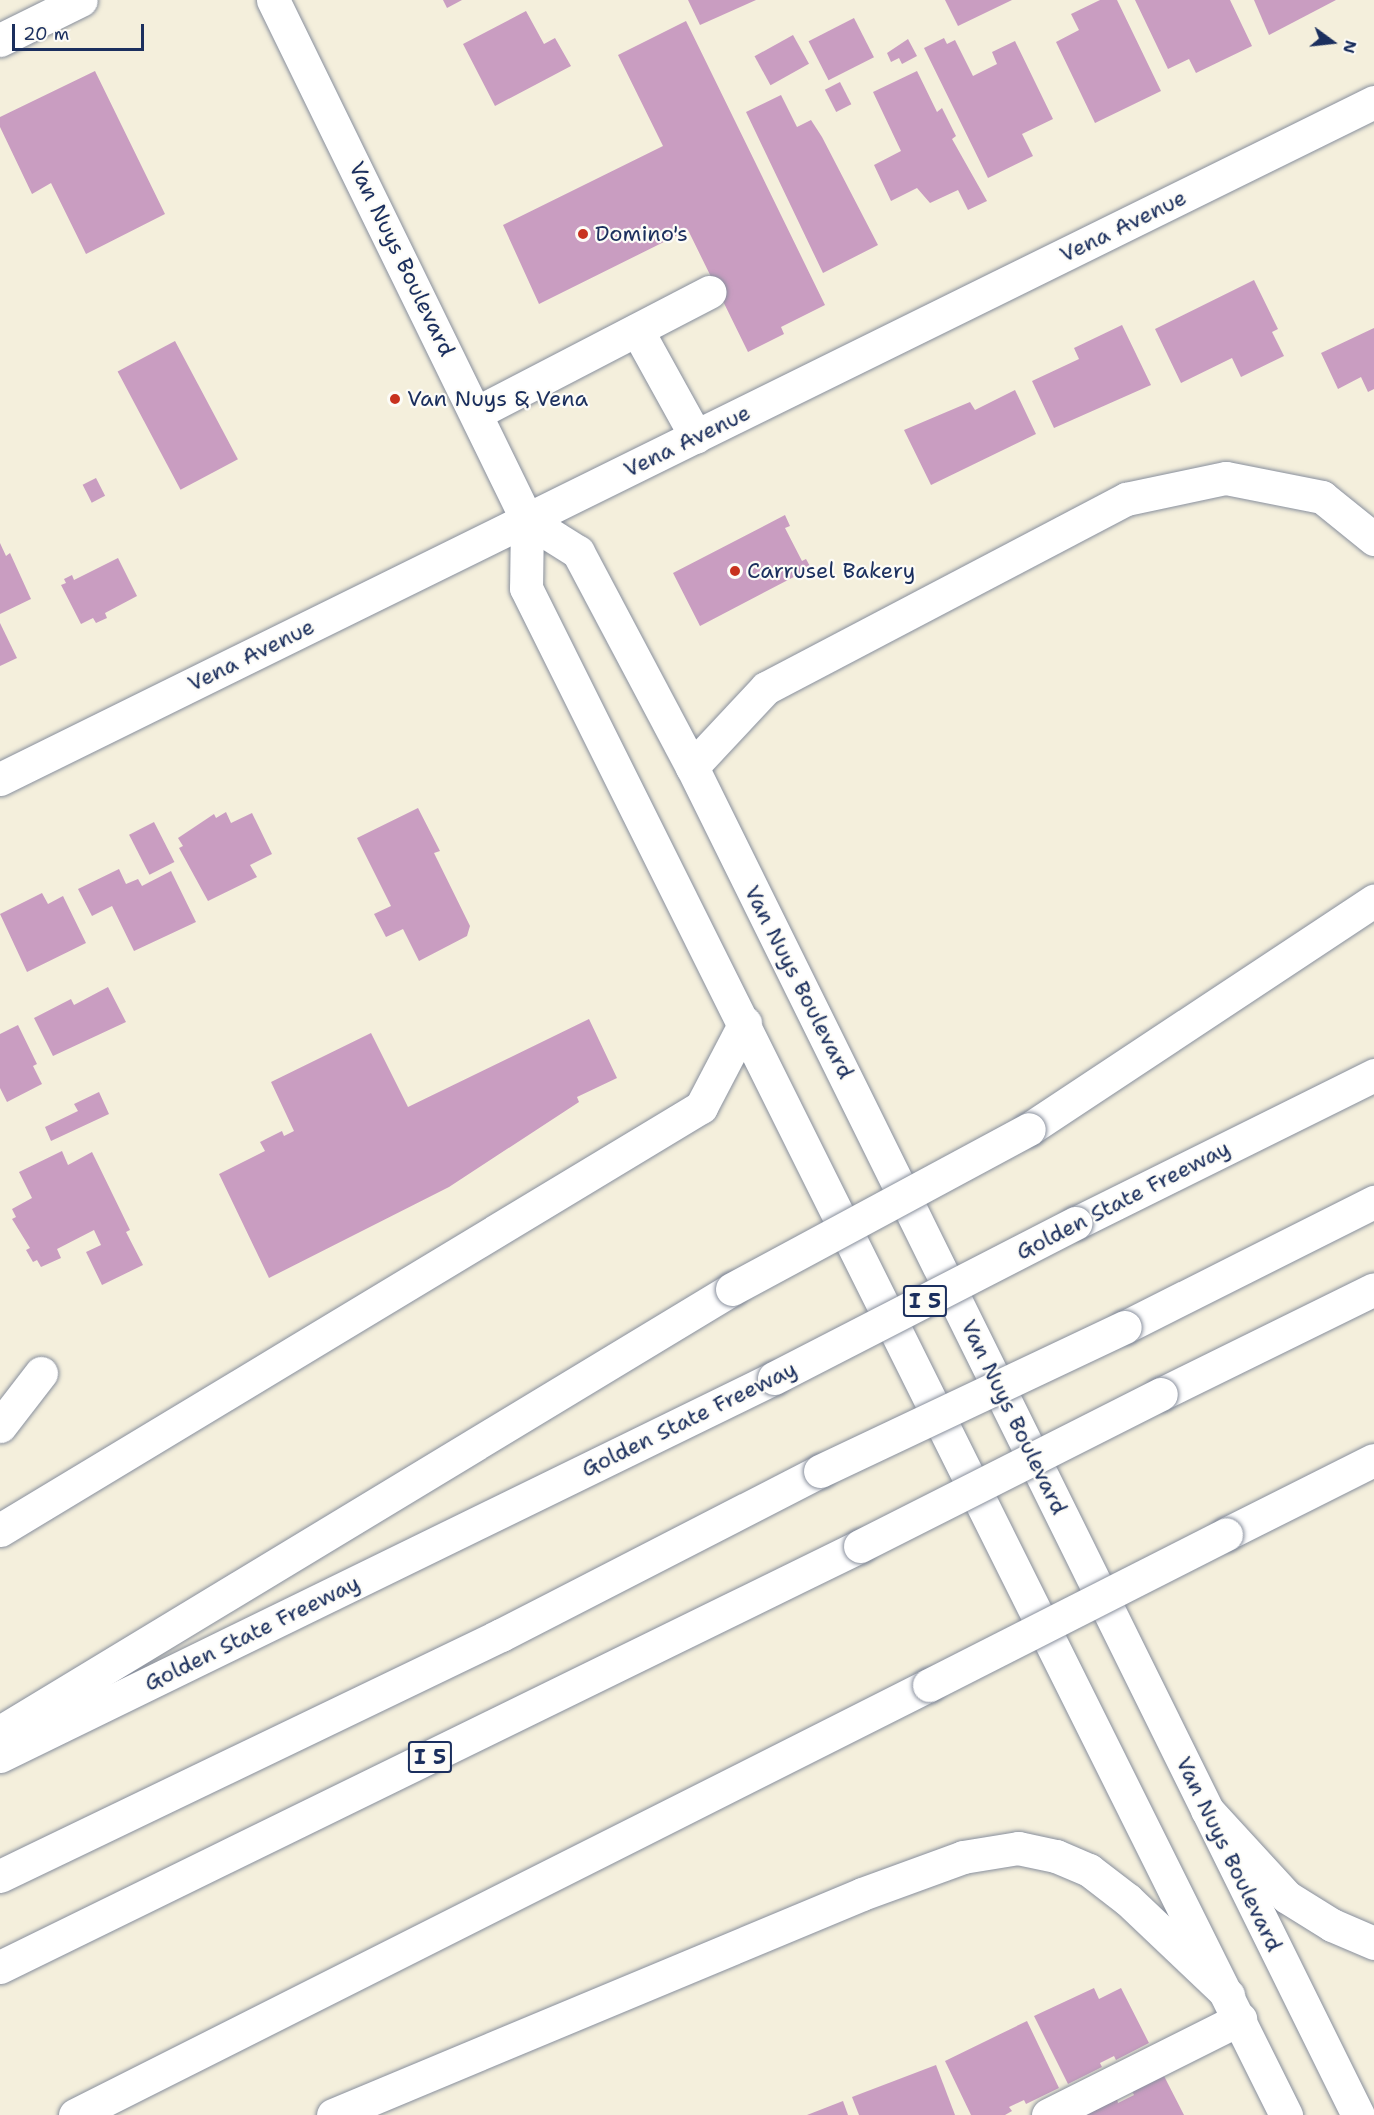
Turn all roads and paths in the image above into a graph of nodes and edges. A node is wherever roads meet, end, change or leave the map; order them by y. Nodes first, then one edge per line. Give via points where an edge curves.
1 (81, 0) edge
2 (273, 0) edge
3 (0, 40) edge
4 (1374, 102) edge
5 (709, 292) dead end
6 (638, 330) junction
7 (476, 413) junction
8 (696, 437) junction
9 (527, 519) junction
10 (1374, 539) edge
11 (692, 767) junction
12 (0, 779) edge
13 (1374, 901) edge
14 (745, 1023) junction
15 (1374, 1075) edge
16 (1374, 1202) edge
17 (1374, 1289) edge
18 (41, 1373) dead end
19 (0, 1426) edge
20 (1374, 1460) edge
21 (0, 1530) edge
22 (0, 1732) edge
23 (0, 1756) edge
24 (1207, 1810) junction
25 (0, 1876) edge
26 (1374, 1942) edge
27 (0, 1967) edge
28 (1234, 2007) junction
29 (75, 2115) edge
30 (333, 2115) edge
31 (1048, 2115) edge
32 (1286, 2115) edge
33 (1358, 2115) edge

1 - 3 main road
2 - 7 main road, Van Nuys Boulevard
4 - 8 main road, Vena Avenue
5 - 6 main road
6 - 7 main road
6 - 8 main road
7 - 9 main road, Van Nuys Boulevard
8 - 9 main road, Vena Avenue
9 - 11 main road, Van Nuys Boulevard via 578,552
9 - 12 main road, Vena Avenue
9 - 14 main road, Van Nuys Boulevard via 526,588
10 - 11 main road via 1322,497 1226,478 1126,499 766,688
11 - 24 main road, Van Nuys Boulevard
13 - 22 main road, bridge via 1029,1129 732,1289
14 - 21 main road via 701,1107
14 - 28 main road, Van Nuys Boulevard
15 - 23 main road, Golden State Freeway / I 5, bridge via 774,1378
16 - 25 main road, bridge via 1125,1327 820,1471 501,1635
17 - 27 main road, I 5, bridge via 860,1546
18 - 19 main road
20 - 29 main road, bridge
24 - 26 main road via 1287,1897 1332,1925
24 - 33 main road, Van Nuys Boulevard
28 - 30 main road via 1128,1900 1089,1870 1056,1856 1018,1848 963,1857 862,1894
28 - 31 main road
28 - 32 main road, Van Nuys Boulevard

